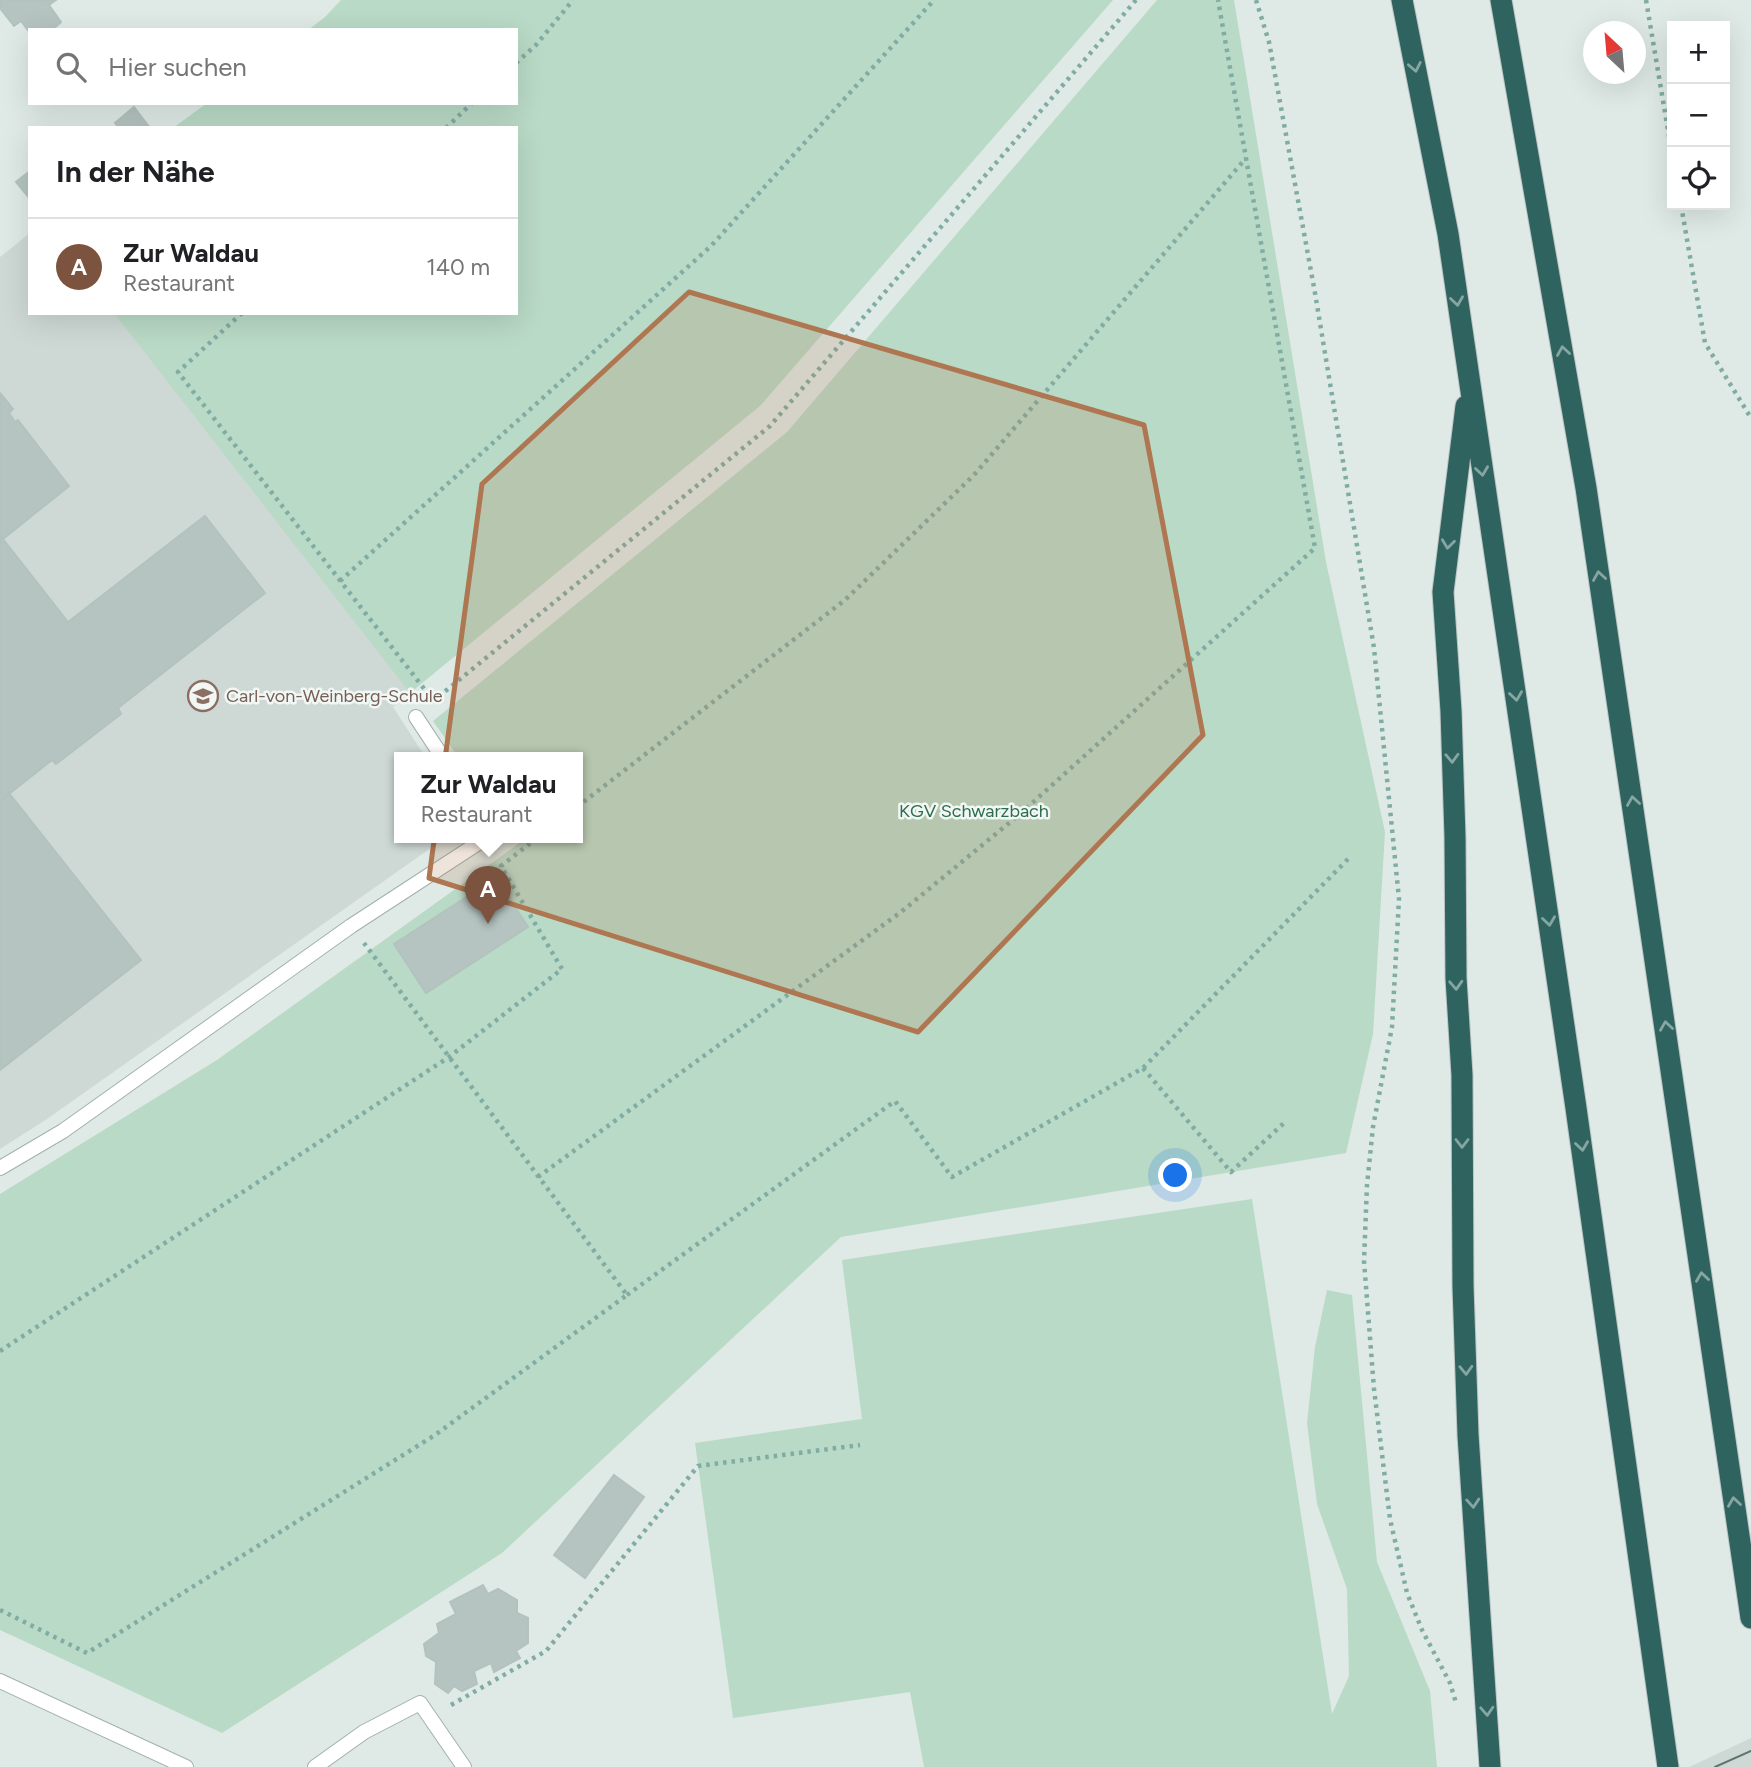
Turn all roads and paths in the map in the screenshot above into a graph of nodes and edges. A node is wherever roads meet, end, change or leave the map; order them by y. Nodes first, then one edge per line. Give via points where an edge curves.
1 (573, 0) edge
2 (934, 0) edge
3 (1136, 0) edge
4 (1218, 0) edge
5 (1256, 0) edge
6 (1402, 0) edge
7 (1501, 0) edge
8 (1646, 0) edge
9 (518, 61) edge
10 (470, 105) edge
11 (448, 126) edge
12 (1671, 147) edge
13 (1246, 158) junction
14 (1682, 210) edge
15 (240, 315) edge
16 (1469, 379) junction
17 (1751, 418) edge
18 (340, 581) junction
19 (433, 701) junction
20 (416, 718) joint
21 (439, 752) edge
22 (583, 802) edge
23 (478, 843) edge
24 (531, 843) edge
25 (1348, 859) dead end
26 (351, 926) junction
27 (450, 1058) junction
28 (1143, 1068) junction
29 (1284, 1123) dead end
30 (0, 1168) edge
31 (538, 1177) junction
32 (626, 1295) junction
33 (0, 1351) edge
34 (860, 1445) dead end
35 (0, 1610) edge
36 (1751, 1618) edge
37 (0, 1681) edge
38 (1455, 1701) dead end
39 (429, 1718) junction
40 (1667, 1759) edge
41 (186, 1767) edge
42 (315, 1767) edge
43 (464, 1767) edge
44 (1490, 1767) edge

1 - 9 path
2 - 18 path via 711,246
3 - 19 path via 770,426
4 - 13 path
5 - 38 path via 1269,41 1315,293 1374,649 1399,899 1392,1027 1367,1185 1364,1261 1374,1390 1390,1519 1407,1593
6 -> 16 highway via 1448,234
36 -> 7 highway via 1586,488
8 - 12 path
10 - 11 path
13 - 22 path via 974,475 845,600
13 - 31 path via 1315,548 1020,814 901,912
14 - 17 path via 1705,344
15 - 18 path via 178,372
16 -> 40 highway
16 -> 44 highway via 1443,592 1462,1075 1468,1435
18 - 19 path
19 - 20 path
20 - 21 lane
23 - 26 lane
24 - 27 path via 502,866 562,969
25 - 28 path
26 - 27 path
26 - 30 lane via 63,1130
27 - 31 path
27 - 33 path
28 - 29 path via 1231,1172
28 - 32 path via 952,1177 895,1101
31 - 32 path
32 - 35 path via 435,1435 88,1653
34 - 39 path via 698,1466 546,1650
37 - 41 lane
39 - 42 lane via 420,1703 364,1732
39 - 43 lane

